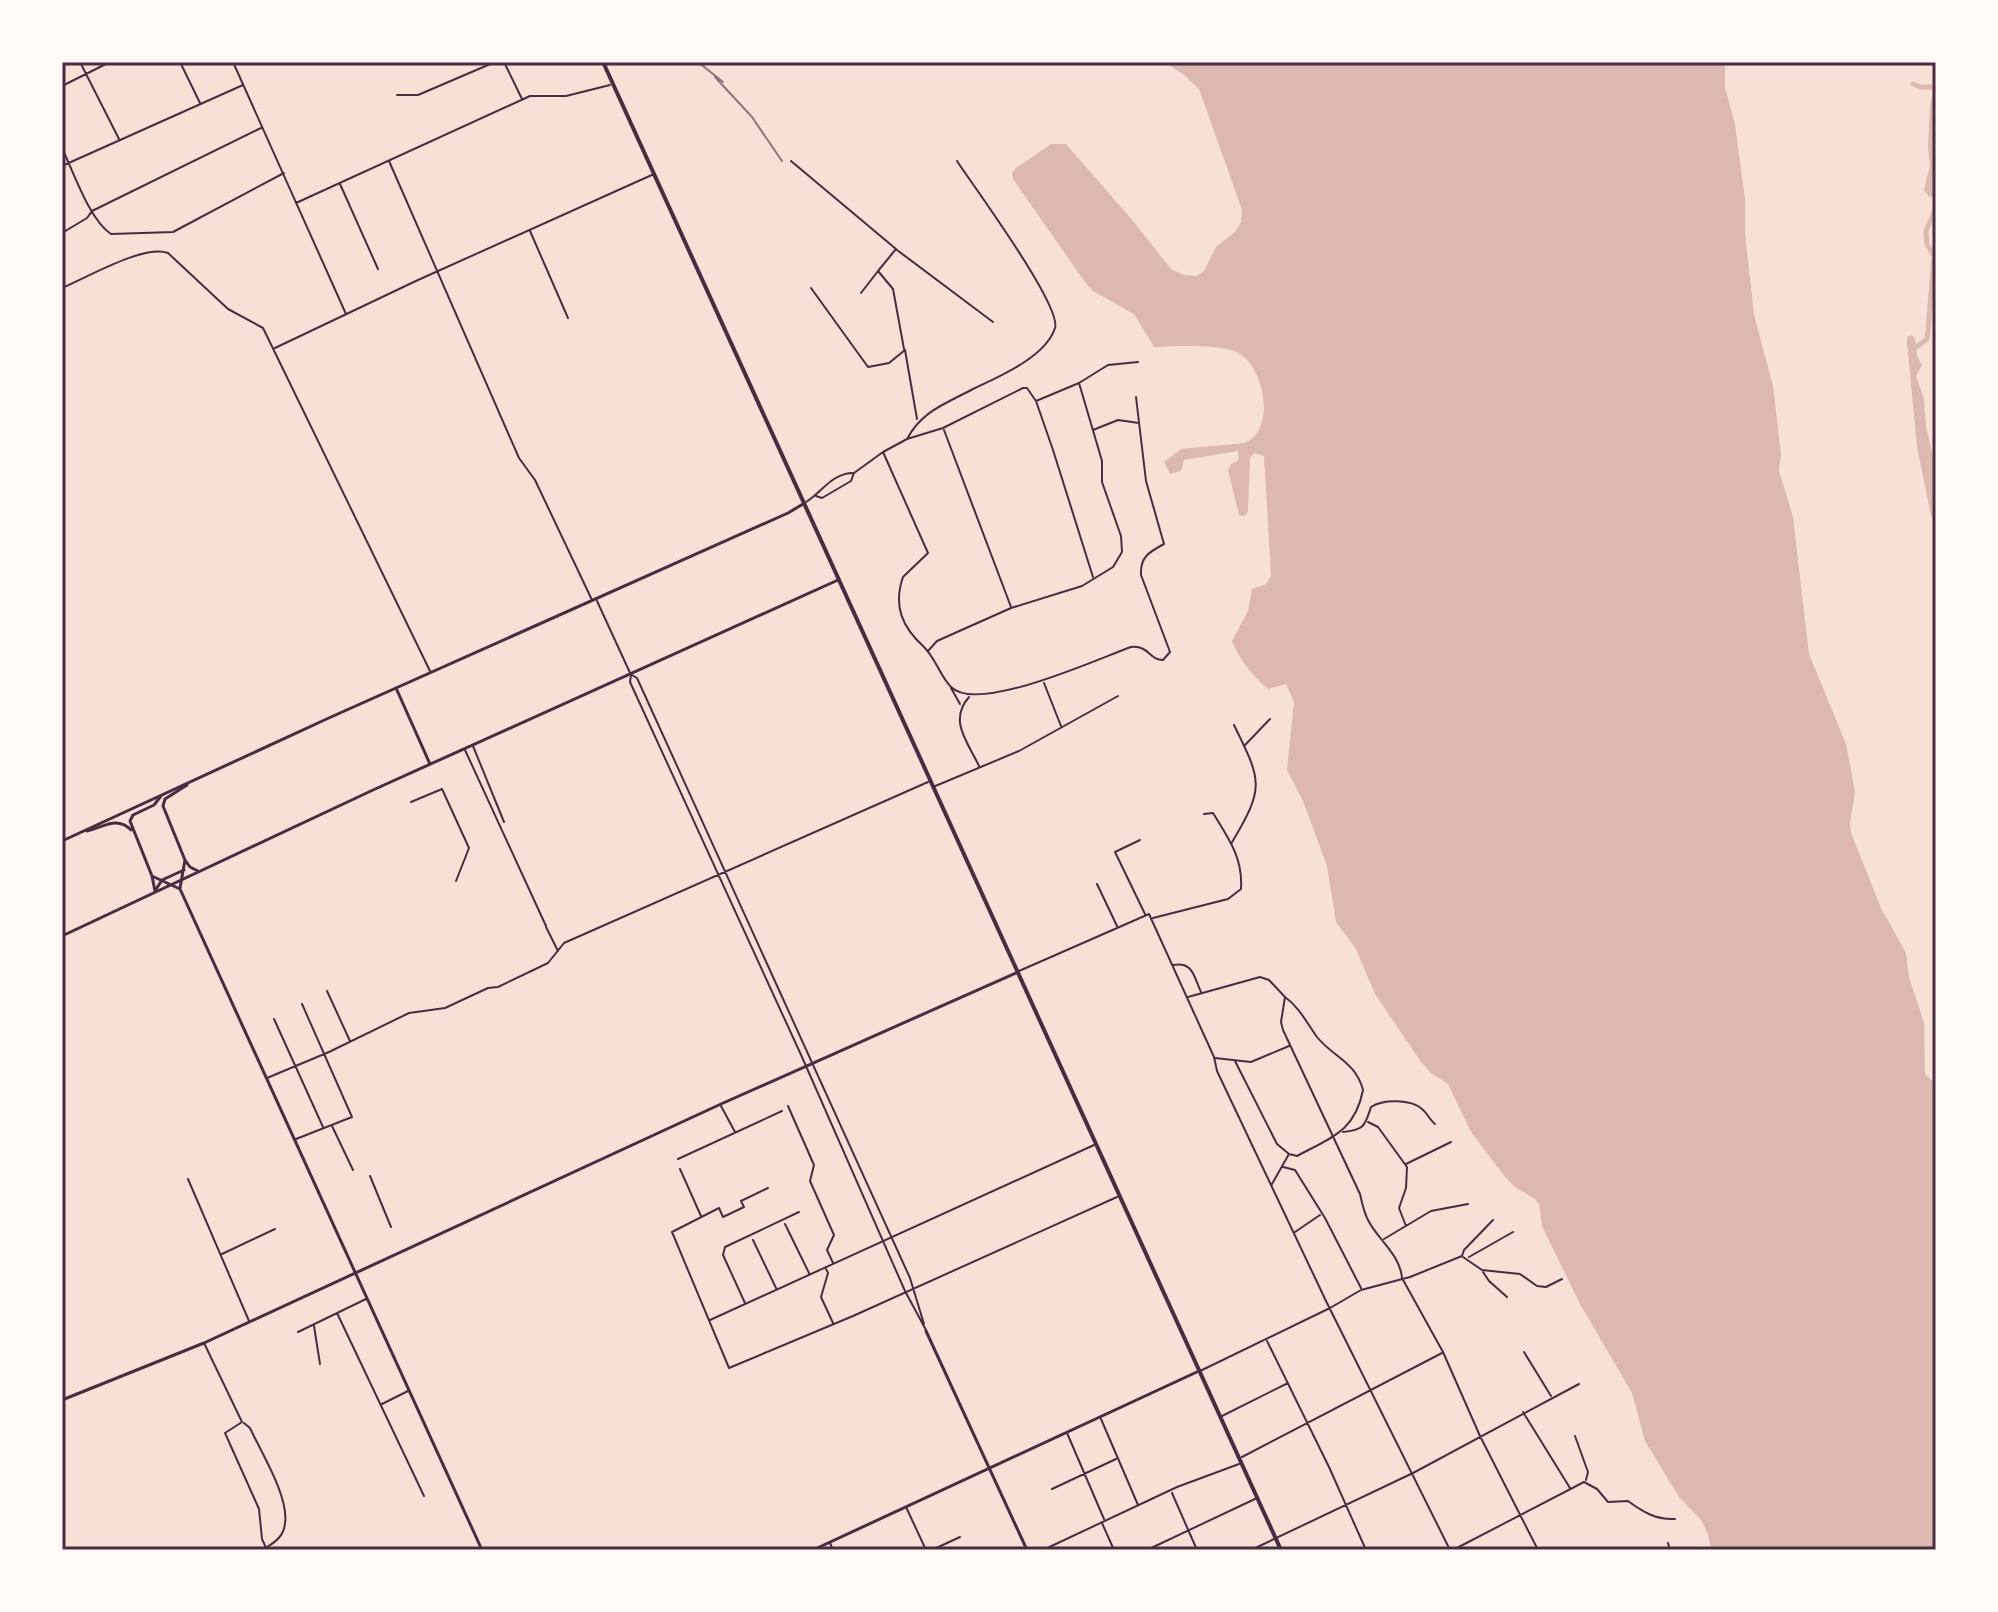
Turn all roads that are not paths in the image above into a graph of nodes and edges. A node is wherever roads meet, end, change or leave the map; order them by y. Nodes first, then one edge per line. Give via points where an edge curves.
1 (80, 62) edge
2 (110, 62) edge
3 (180, 62) edge
4 (233, 62) edge
5 (495, 62) edge
6 (504, 62) edge
7 (603, 62) edge
8 (86, 74) junction
9 (613, 84) junction
10 (243, 85) junction
11 (62, 86) edge
12 (397, 95) dead end
13 (522, 99) junction
14 (200, 105) junction
15 (263, 127) junction
16 (119, 140) junction
17 (62, 148) edge
18 (389, 161) junction
19 (791, 161) dead end
20 (957, 161) dead end
21 (69, 163) junction
22 (62, 166) edge
23 (284, 173) junction
24 (654, 174) junction
25 (340, 183) junction
26 (296, 203) junction
27 (92, 211) junction
28 (529, 230) junction
29 (62, 233) edge
30 (896, 249) junction
31 (378, 269) dead end
32 (878, 271) junction
33 (438, 272) junction
34 (62, 288) edge
35 (811, 288) dead end
36 (861, 293) dead end
37 (346, 315) junction
38 (568, 318) dead end
39 (993, 322) dead end
40 (274, 349) junction
41 (905, 350) junction
42 (1138, 362) dead end
43 (1079, 383) junction
44 (1136, 397) dead end
45 (1036, 401) junction
46 (917, 421) junction
47 (1139, 423) junction
48 (943, 428) junction
49 (1092, 430) junction
50 (907, 439) junction
51 (883, 452) junction
52 (854, 473) junction
53 (816, 496) junction
54 (803, 504) junction
55 (1093, 577) junction
56 (838, 580) junction
57 (594, 600) junction
58 (1011, 608) junction
59 (928, 651) junction
60 (430, 672) junction
61 (631, 675) junction
62 (1043, 681) junction
63 (951, 687) junction
64 (396, 688) junction
65 (969, 696) junction
66 (1118, 696) dead end
67 (961, 706) junction
68 (1270, 719) dead end
69 (1234, 725) dead end
70 (1061, 727) junction
71 (472, 745) junction
72 (1244, 746) junction
73 (465, 749) junction
74 (430, 764) junction
75 (979, 766) junction
76 (930, 781) junction
77 (187, 785) junction
78 (933, 787) junction
79 (161, 796) junction
80 (411, 802) dead end
81 (145, 803) junction
82 (154, 805) junction
83 (165, 814) junction
84 (1204, 814) dead end
85 (504, 822) dead end
86 (83, 832) junction
87 (133, 833) junction
88 (1140, 840) dead end
89 (62, 841) edge
90 (1231, 844) junction
91 (185, 860) junction
92 (184, 870) junction
93 (198, 871) junction
94 (725, 871) junction
95 (717, 875) junction
96 (152, 876) junction
97 (183, 878) junction
98 (162, 880) junction
99 (456, 881) dead end
100 (170, 884) junction
101 (1097, 884) dead end
102 (180, 889) junction
103 (155, 891) junction
104 (1147, 914) junction
105 (1151, 919) junction
106 (1118, 927) junction
107 (62, 936) edge
108 (558, 952) junction
109 (1172, 966) junction
110 (1018, 972) junction
111 (327, 991) dead end
112 (1201, 993) junction
113 (1285, 997) junction
114 (1186, 998) junction
115 (302, 1004) dead end
116 (274, 1019) dead end
117 (351, 1042) junction
118 (1290, 1045) junction
119 (324, 1054) junction
120 (1214, 1057) junction
121 (1235, 1061) junction
122 (813, 1064) junction
123 (295, 1066) junction
124 (806, 1067) junction
125 (266, 1078) junction
126 (721, 1104) junction
127 (788, 1106) dead end
128 (782, 1111) dead end
129 (1368, 1122) junction
130 (1435, 1124) dead end
131 (332, 1125) junction
132 (324, 1128) junction
133 (735, 1133) junction
134 (1342, 1133) junction
135 (1334, 1138) junction
136 (294, 1140) junction
137 (1451, 1142) dead end
138 (1095, 1144) junction
139 (1289, 1154) junction
140 (678, 1159) dead end
141 (1405, 1165) junction
142 (1283, 1167) junction
143 (680, 1169) dead end
144 (353, 1170) dead end
145 (370, 1176) dead end
146 (188, 1179) dead end
147 (1271, 1185) junction
148 (768, 1188) dead end
149 (1118, 1196) junction
150 (1468, 1204) dead end
151 (799, 1212) dead end
152 (1321, 1214) junction
153 (701, 1217) junction
154 (1493, 1220) dead end
155 (785, 1224) dead end
156 (1406, 1226) junction
157 (391, 1227) dead end
158 (275, 1229) dead end
159 (1513, 1232) dead end
160 (1294, 1233) junction
161 (892, 1238) junction
162 (1384, 1239) junction
163 (753, 1240) dead end
164 (884, 1242) junction
165 (221, 1255) junction
166 (1462, 1256) junction
167 (1467, 1258) junction
168 (833, 1264) junction
169 (825, 1267) junction
170 (1482, 1270) junction
171 (354, 1272) junction
172 (810, 1274) junction
173 (1402, 1278) junction
174 (1562, 1279) dead end
175 (914, 1287) junction
176 (776, 1290) junction
177 (1361, 1290) junction
178 (905, 1291) junction
179 (1507, 1297) dead end
180 (367, 1299) junction
181 (745, 1304) junction
182 (1330, 1308) junction
183 (337, 1313) junction
184 (710, 1320) junction
185 (250, 1322) junction
186 (833, 1324) junction
187 (313, 1325) junction
188 (926, 1331) junction
189 (298, 1332) dead end
190 (1266, 1339) junction
191 (204, 1343) junction
192 (1443, 1352) junction
193 (1524, 1352) dead end
194 (320, 1364) dead end
195 (1199, 1371) junction
196 (1288, 1383) junction
197 (1579, 1384) dead end
198 (1370, 1390) junction
199 (409, 1391) junction
200 (1552, 1398) junction
201 (62, 1400) edge
202 (381, 1404) junction
203 (1523, 1412) junction
204 (1099, 1416) junction
205 (1219, 1418) junction
206 (242, 1422) junction
207 (1308, 1424) junction
208 (1066, 1433) junction
209 (1480, 1436) junction
210 (1575, 1436) dead end
211 (1117, 1459) junction
212 (1239, 1461) junction
213 (988, 1468) junction
214 (1084, 1472) junction
215 (1413, 1473) junction
216 (1584, 1482) junction
217 (1052, 1489) dead end
218 (1570, 1489) junction
219 (1171, 1490) junction
220 (424, 1496) dead end
221 (1257, 1498) junction
222 (1344, 1503) junction
223 (906, 1506) junction
224 (1138, 1506) junction
225 (1521, 1516) junction
226 (1675, 1519) dead end
227 (1103, 1521) junction
228 (1189, 1530) junction
229 (960, 1537) dead end
230 (1275, 1538) junction
231 (829, 1542) junction
232 (1668, 1543) dead end
233 (267, 1549) edge
234 (482, 1550) edge
235 (813, 1550) edge
236 (833, 1550) edge
237 (926, 1550) edge
238 (932, 1550) edge
239 (1027, 1550) edge
240 (1043, 1550) edge
241 (1114, 1550) edge
242 (1147, 1550) edge
243 (1197, 1550) edge
244 (1251, 1550) edge
245 (1281, 1550) edge
246 (1366, 1550) edge
247 (1452, 1550) edge
248 (1538, 1550) edge
249 (1670, 1550) edge

1 - 8 street
2 - 8 street
3 - 14 street
4 - 10 street
5 - 12 street via 418,95
6 - 13 street
7 - 9 main road
8 - 11 street
8 - 16 street
9 - 13 street via 566,96
9 - 24 main road
10 - 14 street
10 - 15 street
13 - 18 street
14 - 16 street
15 - 23 street
15 - 27 street
16 - 21 street
17 - 21 street
18 - 25 street
18 - 33 street
19 - 30 street
20 - 46 street via 1057,319 1043,346 1016,368
21 - 22 street
21 - 27 street
23 - 26 street
23 - 27 street via 173,232 111,234
24 - 28 street
24 - 54 main road
25 - 26 street
25 - 31 street
26 - 37 street
27 - 29 street
28 - 33 street
28 - 38 street
30 - 32 street
30 - 39 street
32 - 36 street
32 - 41 street via 893,289
33 - 37 street
33 - 57 street via 519,458
34 - 40 street via 161,250 228,309 263,328
35 - 41 street via 868,367 889,363
37 - 40 street
40 - 60 street
41 - 46 street
42 - 43 street via 1108,365
43 - 45 street
43 - 49 street
44 - 47 street
45 - 48 street via 1023,388
45 - 55 street
46 - 50 street
47 - 49 street via 1118,420
47 - 62 street via 1146,481 1164,544 1143,559 1141,575 1169,656 1160,661 1144,648 1131,647
48 - 50 street
48 - 58 street
49 - 55 street via 1122,552 1113,567
50 - 51 street
51 - 52 street
51 - 59 street via 928,550 903,577 899,610 904,626
52 - 53 street via 818,489
52 - 53 street via 851,481 822,498
53 - 54 street
54 - 56 main road
54 - 57 street
55 - 58 street via 1082,586
56 - 61 street
56 - 76 main road
57 - 60 street
57 - 61 street
58 - 59 street via 937,641
59 - 63 street
60 - 64 street
61 - 71 street
61 - 94 street via 637,678
61 - 95 street
62 - 65 street
62 - 70 street
63 - 65 street
63 - 67 street
64 - 74 street
64 - 77 street
65 - 67 street
66 - 70 street
67 - 75 street via 959,723
68 - 72 street
69 - 72 street
70 - 75 street
71 - 73 street
71 - 85 street
72 - 90 street via 1257,774 1256,792
73 - 74 street
73 - 108 street
74 - 93 street
75 - 78 street
76 - 78 main road
76 - 94 street
77 - 79 street
77 - 83 street via 165,799
78 - 110 main road
79 - 81 street
79 - 82 street
80 - 99 street via 442,789 469,848
81 - 82 street
81 - 86 street
82 - 83 street
82 - 87 street via 133,815
83 - 91 street
84 - 90 street via 1213,813
86 - 87 street via 115,822
86 - 89 street
87 - 96 street
88 - 104 street via 1115,852
90 - 105 street via 1242,869 1241,889 1228,899
91 - 92 street
91 - 93 street
92 - 97 street
92 - 98 street
93 - 97 street
94 - 95 street
94 - 122 street
95 - 108 street via 564,943
95 - 124 street
96 - 98 street
96 - 103 street
97 - 100 street
97 - 102 street
98 - 100 street
98 - 103 street
100 - 102 street
100 - 103 street
101 - 106 street
102 - 125 street
103 - 107 street
104 - 105 street
104 - 106 street
105 - 109 street
106 - 110 street
108 - 117 street via 548,963 498,987 445,1008 409,1013
109 - 112 street via 1190,967
109 - 114 street
110 - 122 street
110 - 138 main road
111 - 117 street
112 - 113 street via 1260,977
112 - 114 street
113 - 118 street via 1281,1022
113 - 134 street via 1362,1084 1359,1105
114 - 120 street
115 - 119 street
116 - 123 street
117 - 119 street
118 - 121 street via 1251,1062
118 - 135 street
119 - 123 street
119 - 131 street via 352,1117
120 - 121 street
120 - 147 street
121 - 139 street via 1277,1144
122 - 124 street
122 - 161 street
123 - 125 street
123 - 132 street
124 - 126 street
124 - 164 street
125 - 136 street
126 - 133 street
126 - 171 street
127 - 168 street via 814,1165 810,1181 834,1235 827,1250
128 - 133 street
129 - 130 street via 1375,1104 1407,1102 1420,1107
129 - 134 street
129 - 141 street via 1378,1127
131 - 132 street
131 - 144 street
132 - 136 street
133 - 140 street
134 - 135 street
135 - 139 street via 1297,1156
135 - 162 street via 1365,1216
136 - 171 street
137 - 141 street
138 - 149 main road
138 - 161 street
139 - 142 street
141 - 156 street via 1406,1188 1399,1208
142 - 147 street
142 - 152 street via 1295,1170
143 - 153 street
145 - 157 street
146 - 165 street
147 - 160 street
148 - 153 street via 723,1217 719,1208
149 - 175 street
149 - 195 main road
150 - 156 street via 1431,1211
151 - 181 street via 725,1247 723,1255
152 - 160 street
152 - 177 street
153 - 184 street via 672,1232
154 - 166 street
155 - 172 street
156 - 162 street
158 - 165 street
159 - 167 street
160 - 182 street
161 - 164 street
161 - 175 street
162 - 173 street
163 - 176 street
164 - 168 street
164 - 178 street
165 - 185 street
166 - 167 street
166 - 173 street
167 - 170 street
168 - 169 street
169 - 172 street
169 - 186 street via 821,1297
170 - 174 street via 1520,1274 1543,1287
170 - 179 street
171 - 180 street
171 - 185 street
172 - 176 street
173 - 177 street
173 - 192 street
175 - 178 street
175 - 188 street
176 - 181 street
177 - 182 street
178 - 186 street
178 - 188 street
180 - 183 street
180 - 199 street
181 - 184 street
182 - 190 street
182 - 198 street
183 - 187 street
183 - 202 street
184 - 186 street via 729,1368
185 - 191 street
187 - 189 street
187 - 194 street
188 - 213 street
190 - 195 street
190 - 196 street
191 - 201 street
191 - 206 street
192 - 198 street
192 - 209 street
193 - 200 street
195 - 204 street
195 - 205 main road
196 - 205 street
196 - 207 street
197 - 200 street
198 - 207 street
198 - 215 street
199 - 202 street
199 - 234 street
200 - 203 street
202 - 220 street
203 - 209 street
203 - 218 street
204 - 208 street
204 - 211 street
205 - 212 main road
206 - 233 street via 225,1433 259,1509
206 - 233 street via 250,1428 280,1492 286,1522 279,1540
207 - 212 street
207 - 222 street
208 - 213 street
208 - 214 street
209 - 215 street
209 - 225 street
210 - 216 street via 1588,1472
211 - 214 street
211 - 224 street
212 - 219 street
212 - 221 main road
213 - 223 street
213 - 239 street
214 - 217 street
214 - 227 street
215 - 222 street
215 - 247 street
216 - 218 street
216 - 226 street via 1608,1502 1628,1501 1661,1520
218 - 225 street
219 - 224 street
219 - 228 street
221 - 228 street
221 - 230 main road
222 - 230 street
222 - 246 street
223 - 231 street
223 - 237 street
224 - 227 street
225 - 247 street
225 - 248 street
227 - 240 street
227 - 241 street
228 - 242 street
228 - 243 street
229 - 238 street
230 - 244 street
230 - 245 main road
231 - 235 street
231 - 236 street
232 - 249 street

